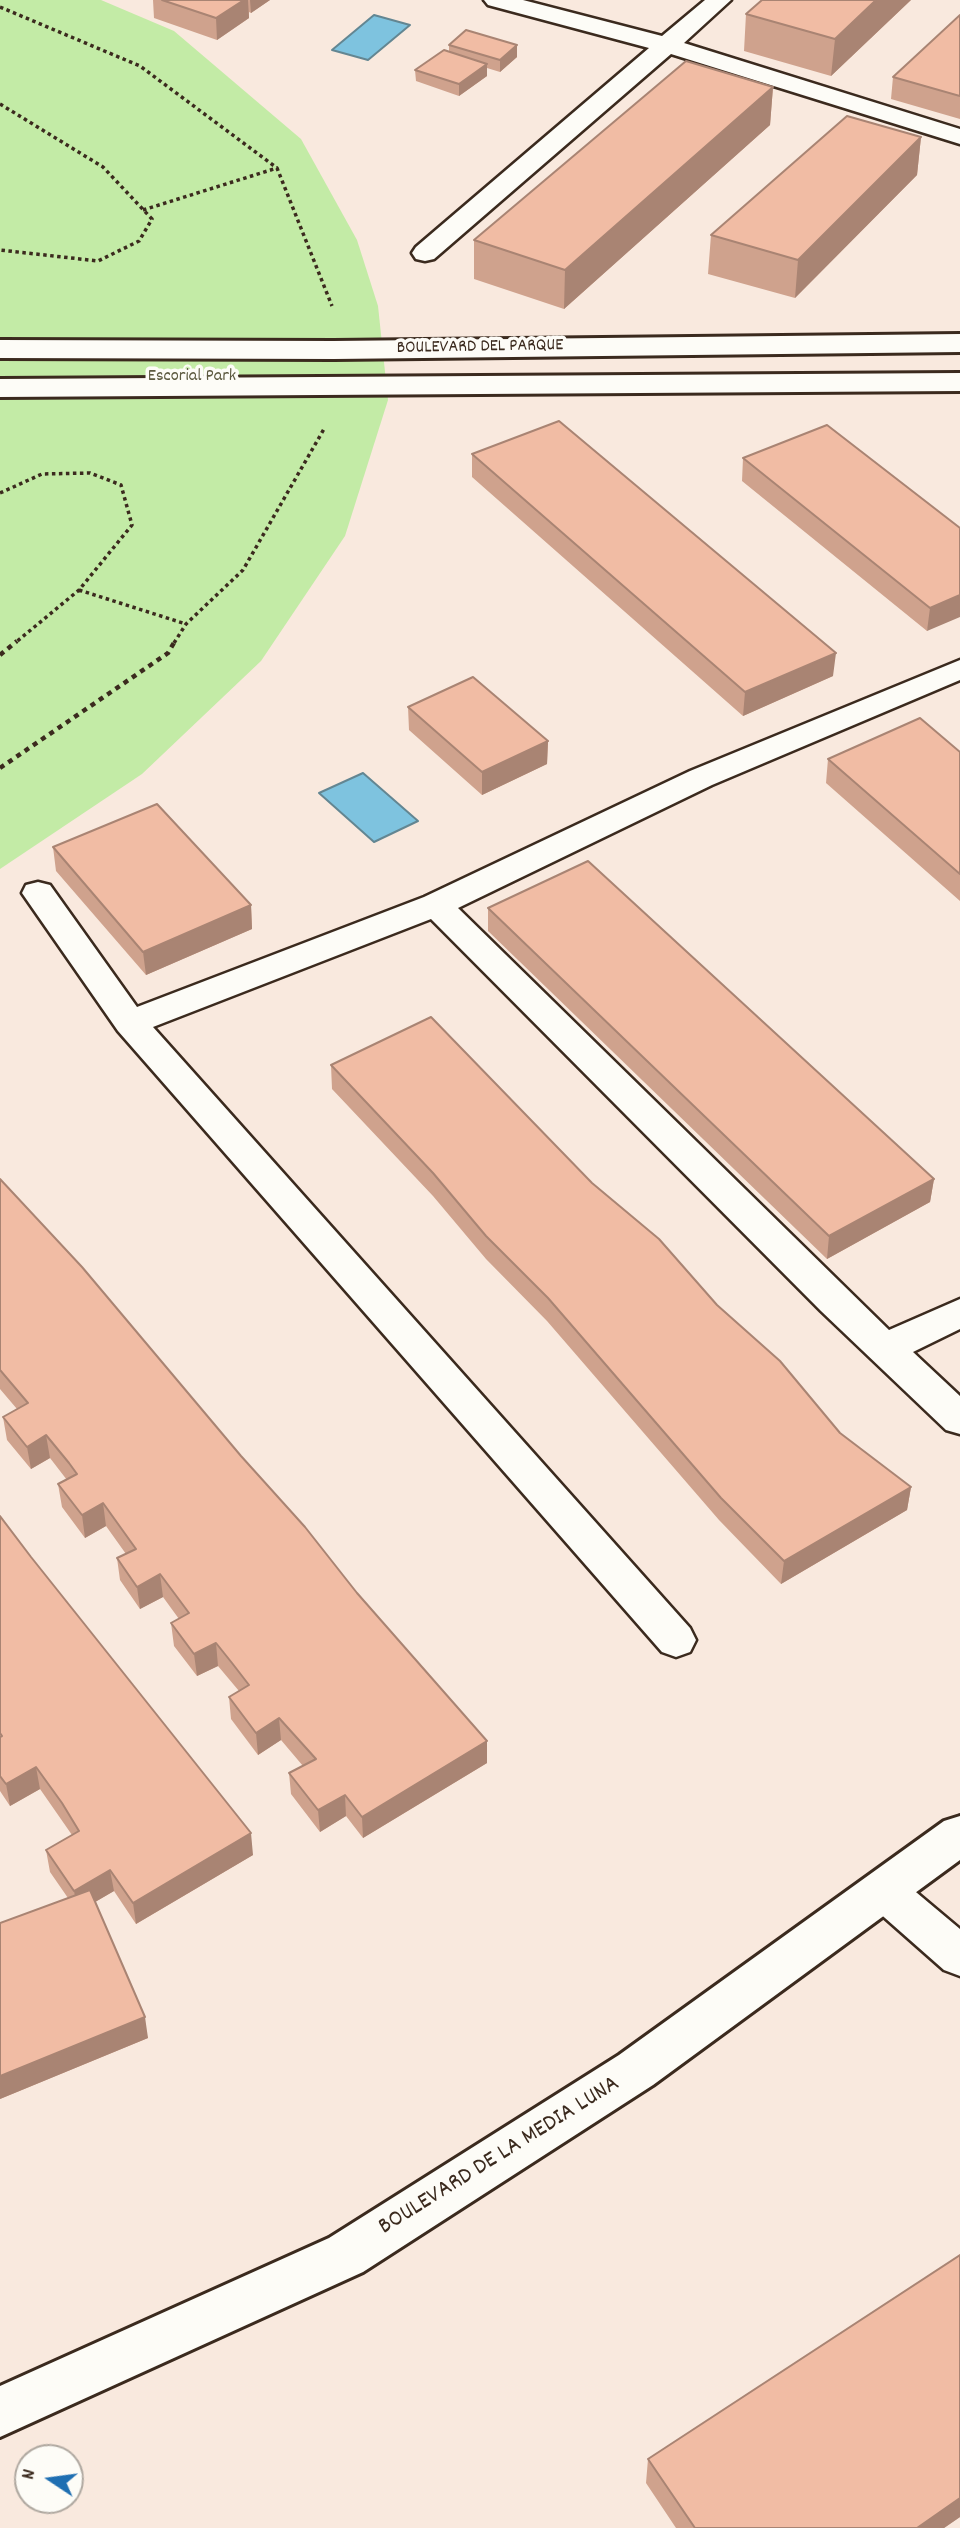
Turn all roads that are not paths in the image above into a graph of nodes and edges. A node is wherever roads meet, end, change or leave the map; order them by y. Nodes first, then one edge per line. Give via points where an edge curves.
1 (496, 0) edge
2 (719, 0) edge
3 (667, 45) junction
4 (960, 137) edge
5 (425, 253) dead end
6 (960, 343) edge
7 (0, 349) edge
8 (960, 382) edge
9 (0, 388) edge
10 (960, 668) edge
11 (38, 893) dead end
12 (436, 905) junction
13 (130, 1023) junction
14 (960, 1313) edge
15 (885, 1349) junction
16 (960, 1419) edge
17 (676, 1640) dead end
18 (960, 1835) edge
19 (883, 1891) junction
20 (960, 1956) edge
21 (0, 2413) edge

1 - 3 lane
2 - 3 lane
3 - 4 lane
3 - 5 lane
6 - 7 street, BOULEVARD DEL PARQUE
8 - 9 street, BOULEVARD DEL PARQUE
10 - 12 lane via 701,778
11 - 13 lane
12 - 13 lane
12 - 15 lane
13 - 17 lane
14 - 15 lane
15 - 16 lane
18 - 19 street, BOULEVARD DE LA MEDIA LUNA
19 - 20 lane
19 - 21 street, BOULEVARD DE LA MEDIA LUNA via 636,2070 346,2255

